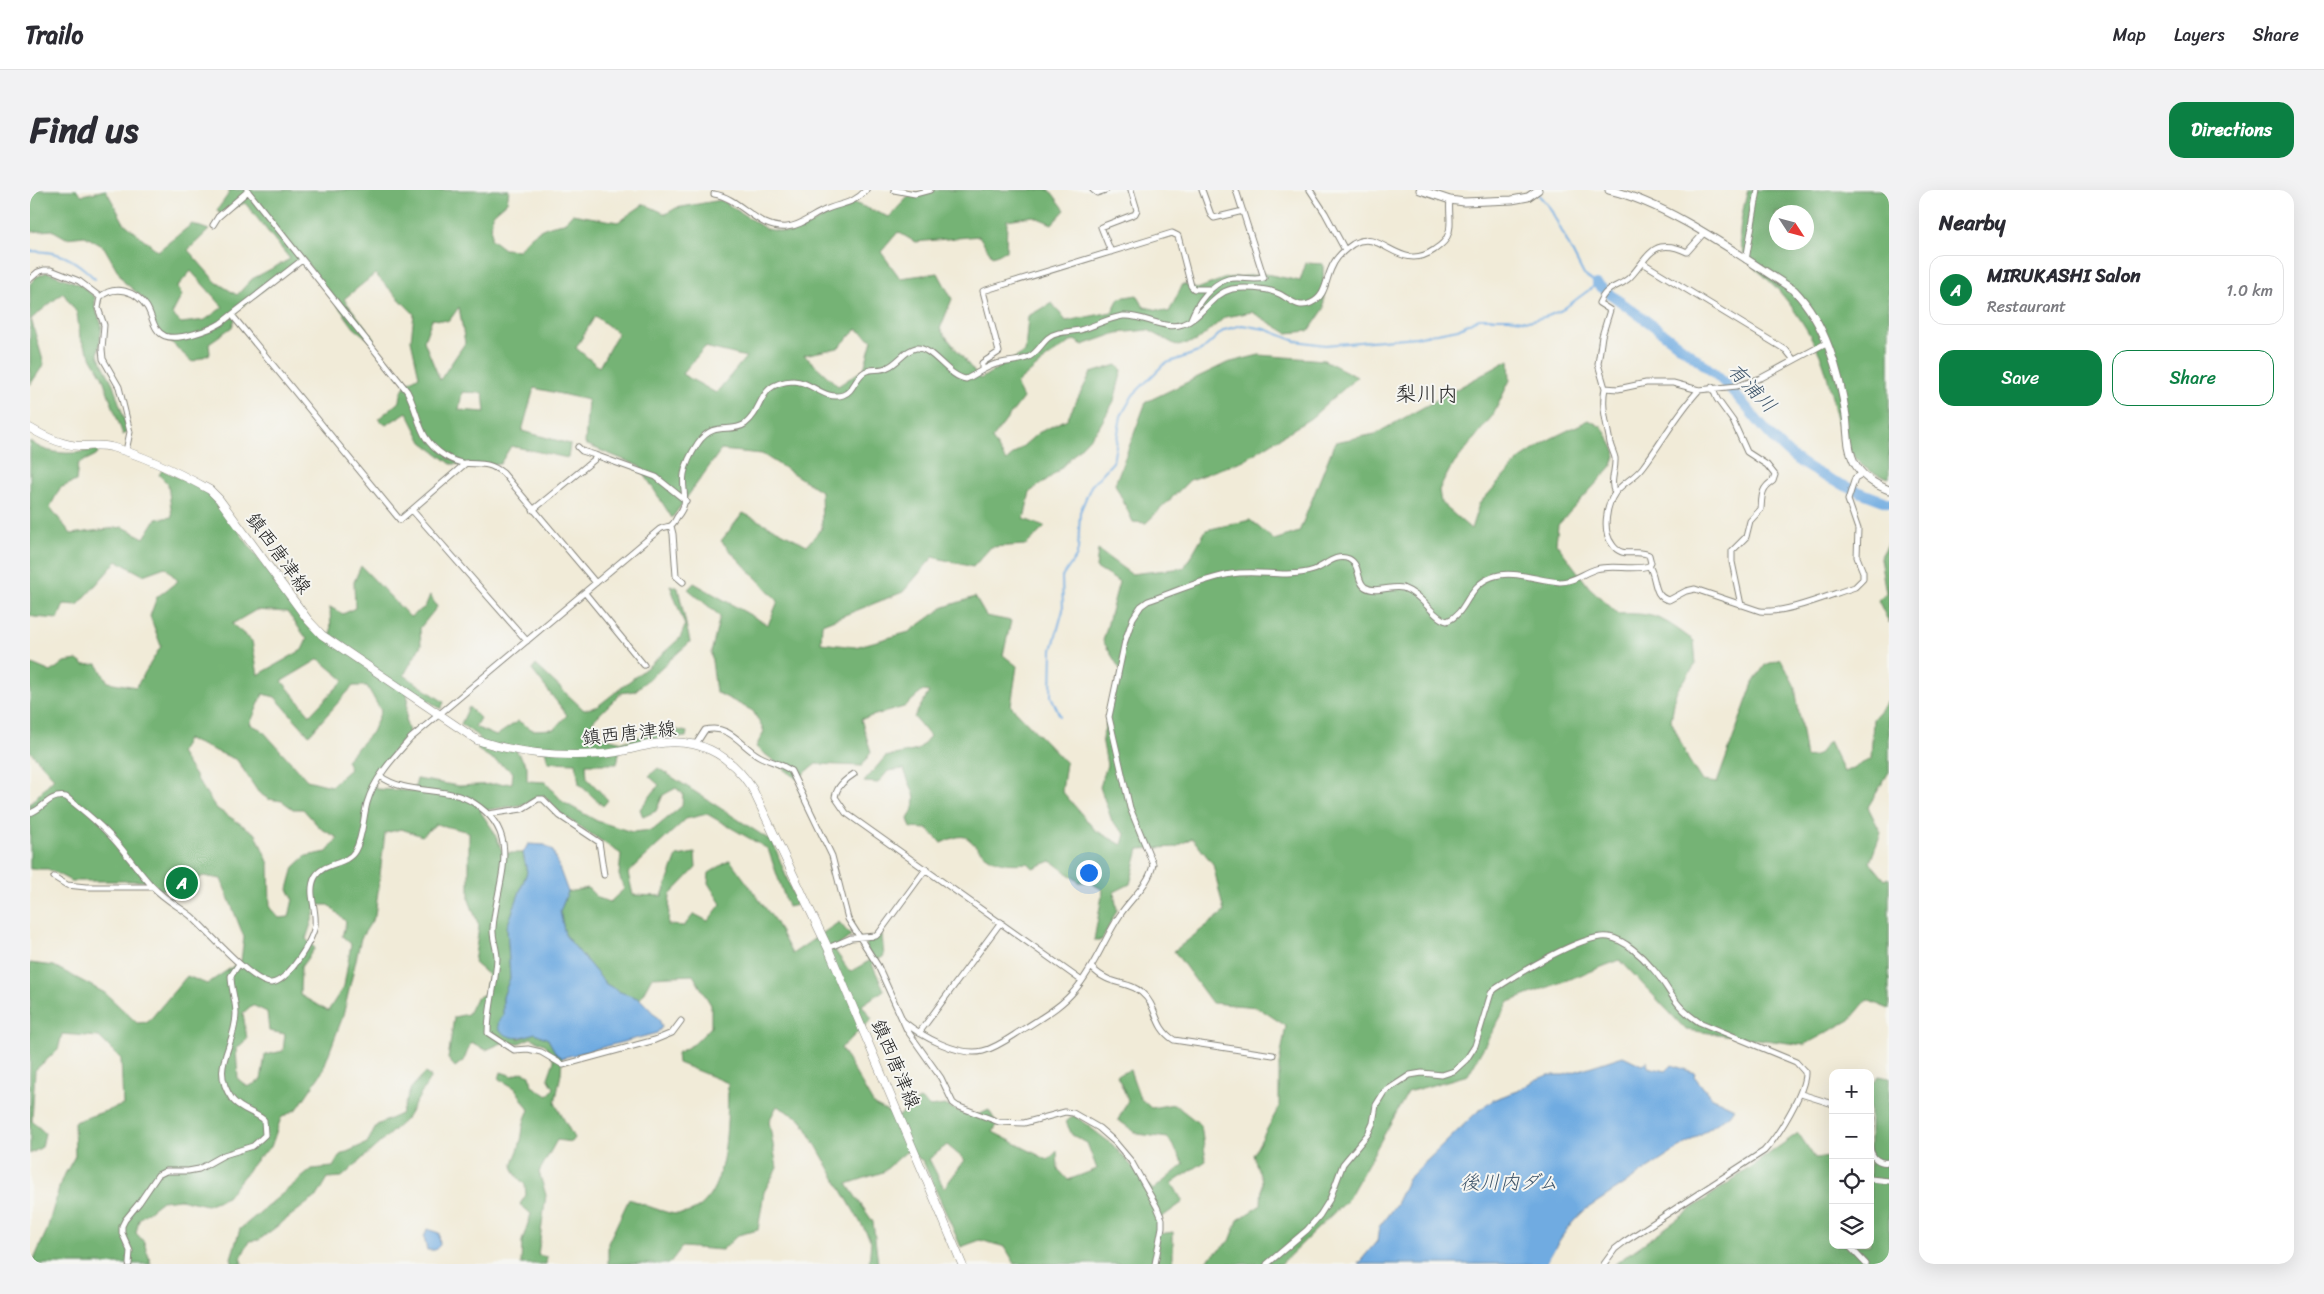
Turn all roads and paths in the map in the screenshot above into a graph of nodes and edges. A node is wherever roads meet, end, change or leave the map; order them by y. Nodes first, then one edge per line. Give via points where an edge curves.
1 (866, 190) edge
2 (894, 190) edge
3 (930, 190) edge
4 (1093, 190) edge
5 (1106, 190) edge
6 (1131, 190) edge
7 (1202, 190) edge
8 (1236, 190) edge
9 (1310, 190) edge
10 (1420, 190) edge
11 (1538, 190) edge
12 (1609, 190) edge
13 (1758, 190) edge
14 (247, 191) edge
15 (714, 194) dead end
16 (1450, 200) junction
17 (1242, 210) junction
18 (213, 225) dead end
19 (1703, 234) junction
20 (1345, 250) junction
21 (1111, 252) junction
22 (302, 260) junction
23 (1746, 260) junction
24 (1643, 263) junction
25 (30, 279) edge
26 (1211, 289) junction
27 (100, 297) junction
28 (232, 315) junction
29 (1190, 319) junction
30 (1826, 343) junction
31 (1794, 360) junction
32 (982, 369) junction
33 (1712, 387) junction
34 (1605, 388) junction
35 (1700, 390) junction
36 (30, 428) edge
37 (578, 447) dead end
38 (126, 452) junction
39 (595, 455) junction
40 (466, 463) junction
41 (1859, 476) junction
42 (1889, 490) edge
43 (1615, 494) junction
44 (686, 501) junction
45 (412, 510) junction
46 (533, 510) junction
47 (670, 526) junction
48 (1649, 566) junction
49 (683, 582) dead end
50 (596, 583) junction
51 (585, 592) junction
52 (1741, 605) junction
53 (527, 641) junction
54 (644, 665) dead end
55 (440, 716) junction
56 (696, 744) junction
57 (854, 774) dead end
58 (380, 776) junction
59 (30, 813) edge
60 (488, 814) junction
61 (926, 869) junction
62 (604, 876) dead end
63 (54, 877) dead end
64 (152, 887) junction
65 (1000, 922) junction
66 (859, 936) junction
67 (828, 948) junction
68 (239, 964) junction
69 (1091, 967) junction
70 (1082, 981) junction
71 (681, 1021) dead end
72 (903, 1021) junction
73 (919, 1033) junction
74 (1273, 1055) dead end
75 (1801, 1094) junction
76 (1829, 1103) edge
77 (1874, 1157) edge
78 (1889, 1162) edge
79 (1874, 1179) edge
80 (1889, 1181) edge
81 (1852, 1249) edge
82 (129, 1264) edge
83 (962, 1264) edge
84 (1155, 1264) edge
85 (1267, 1264) edge
86 (1604, 1264) edge
87 (1866, 1264) edge

1 - 15 street via 852,202 786,228 756,219 737,204
2 - 3 street via 915,194
4 - 5 street via 1097,193
6 - 21 street via 1138,210 1135,214 1101,227
7 - 17 street via 1214,218
8 - 17 street
9 - 20 street
10 - 16 street
11 - 16 street via 1528,197 1512,200
12 - 19 street via 1652,206
13 - 23 street
14 - 18 street
14 - 22 street
16 - 20 street via 1447,238 1428,254 1406,258 1366,240
17 - 26 street via 1264,278 1228,279
19 - 23 street
19 - 24 street via 1687,252 1676,247 1660,247
20 - 29 street via 1331,269 1321,295 1311,303 1294,304 1278,293 1266,290 1234,289 1225,291
21 - 26 street via 1176,234 1191,286 1194,289
21 - 32 street via 983,291 999,352 982,363
22 - 28 street
22 - 40 street via 407,391 417,422 430,444 450,459
23 - 30 street via 1794,290 1813,314
24 - 31 street via 1786,350
24 - 34 street via 1627,280 1608,289 1599,303 1610,310 1598,364
25 - 27 street via 38,272 51,270 79,281
26 - 29 street via 1195,307
27 - 28 street via 113,289 128,292 146,307 158,332 168,337 209,330
27 - 38 street via 98,308 104,325 102,354 119,388 130,432
28 - 45 street via 400,520
29 - 32 street via 1173,325 1123,316 1080,330 1054,334 1029,357
30 - 31 street
30 - 41 street via 1842,396 1849,446
31 - 33 street via 1751,382
32 - 44 street via 966,379 960,378 925,350 917,348 887,368 866,370 843,395 826,395 792,381 772,387 744,424 720,427 699,441 688,460 684,476
33 - 35 street
33 - 52 street via 1747,452 1768,465 1775,475 1762,492 1762,509 1750,521 1746,538 1732,551
34 - 35 street via 1618,390 1673,383
34 - 43 street via 1602,409 1608,420 1615,458 1612,487
35 - 43 street via 1642,469
36 - 38 main road, 鎮西唐津線 via 62,442 78,446 109,446
37 - 39 street
38 - 55 main road, 鎮西唐津線 via 210,490 322,635
39 - 44 street via 656,476
39 - 46 street via 592,463
40 - 45 street
40 - 46 street via 483,463 496,468
41 - 42 street
41 - 52 street via 1850,491 1848,506 1858,529 1858,557 1863,572 1859,584 1783,610 1769,612
43 - 48 street via 1607,518 1606,531 1610,543 1621,553 1649,555
44 - 47 street
45 - 53 street
46 - 50 street
47 - 49 street via 676,576
47 - 50 street via 660,529
48 - 52 street via 1659,595 1664,599 1696,589
48 - 69 street via 1595,569 1562,582 1503,574 1491,577 1477,585 1458,614 1447,621 1437,617 1417,595 1401,588 1366,588 1354,562 1346,558 1336,558 1314,570 1277,575 1232,573 1141,606 1125,642 1109,717 1130,808 1150,856 1152,871 1120,916
50 - 51 street
51 - 53 street
51 - 54 street
53 - 55 street
55 - 56 main road, 鎮西唐津線 via 477,740 535,754 601,754 667,742
55 - 58 street via 411,738
56 - 66 street via 704,730 720,729 731,733 761,757 782,764 791,771 832,856 842,902
56 - 67 main road, 鎮西唐津線 via 730,761 743,774
57 - 61 street via 844,780 836,791 838,804
58 - 60 street via 390,784 460,797
58 - 68 street via 368,802 354,851 346,859 323,868 314,878 311,890 316,912 315,928 290,972 282,980 265,982
59 - 64 street via 47,800 66,797 115,840
60 - 62 street via 522,809 543,799 560,816 599,842
60 - 71 street via 504,843 506,858 493,931 497,959 488,1033 514,1050 541,1052 563,1065 655,1040 672,1033
61 - 65 street
61 - 66 street via 880,933
63 - 64 street via 67,885 86,887
64 - 68 street via 199,924
65 - 70 street
65 - 73 street
66 - 67 street
66 - 72 street via 878,966
67 - 83 main road, 鎮西唐津線
68 - 82 street via 230,976 236,1016 221,1070 222,1081 233,1101 264,1120 265,1135 253,1146 224,1155 199,1168 188,1172 166,1171 158,1175 122,1226 130,1251
69 - 70 street
69 - 74 street via 1109,981 1141,992 1147,998 1158,1026 1174,1040
70 - 73 street via 1049,1013 989,1049 969,1051 944,1045
72 - 73 street
72 - 84 street via 957,1106 999,1122 1024,1123 1065,1112 1073,1113 1115,1142 1131,1161 1162,1219
75 - 76 street
75 - 85 street via 1805,1072 1796,1062 1692,1018 1675,1003 1662,980 1643,958 1615,938 1598,938 1526,968 1495,989 1475,1046 1454,1070 1442,1074 1422,1072 1410,1075 1384,1092 1376,1105 1368,1134 1343,1164 1330,1200 1320,1215
75 - 86 street via 1764,1151 1624,1242
77 - 78 street via 1884,1163
79 - 80 street
81 - 87 street

